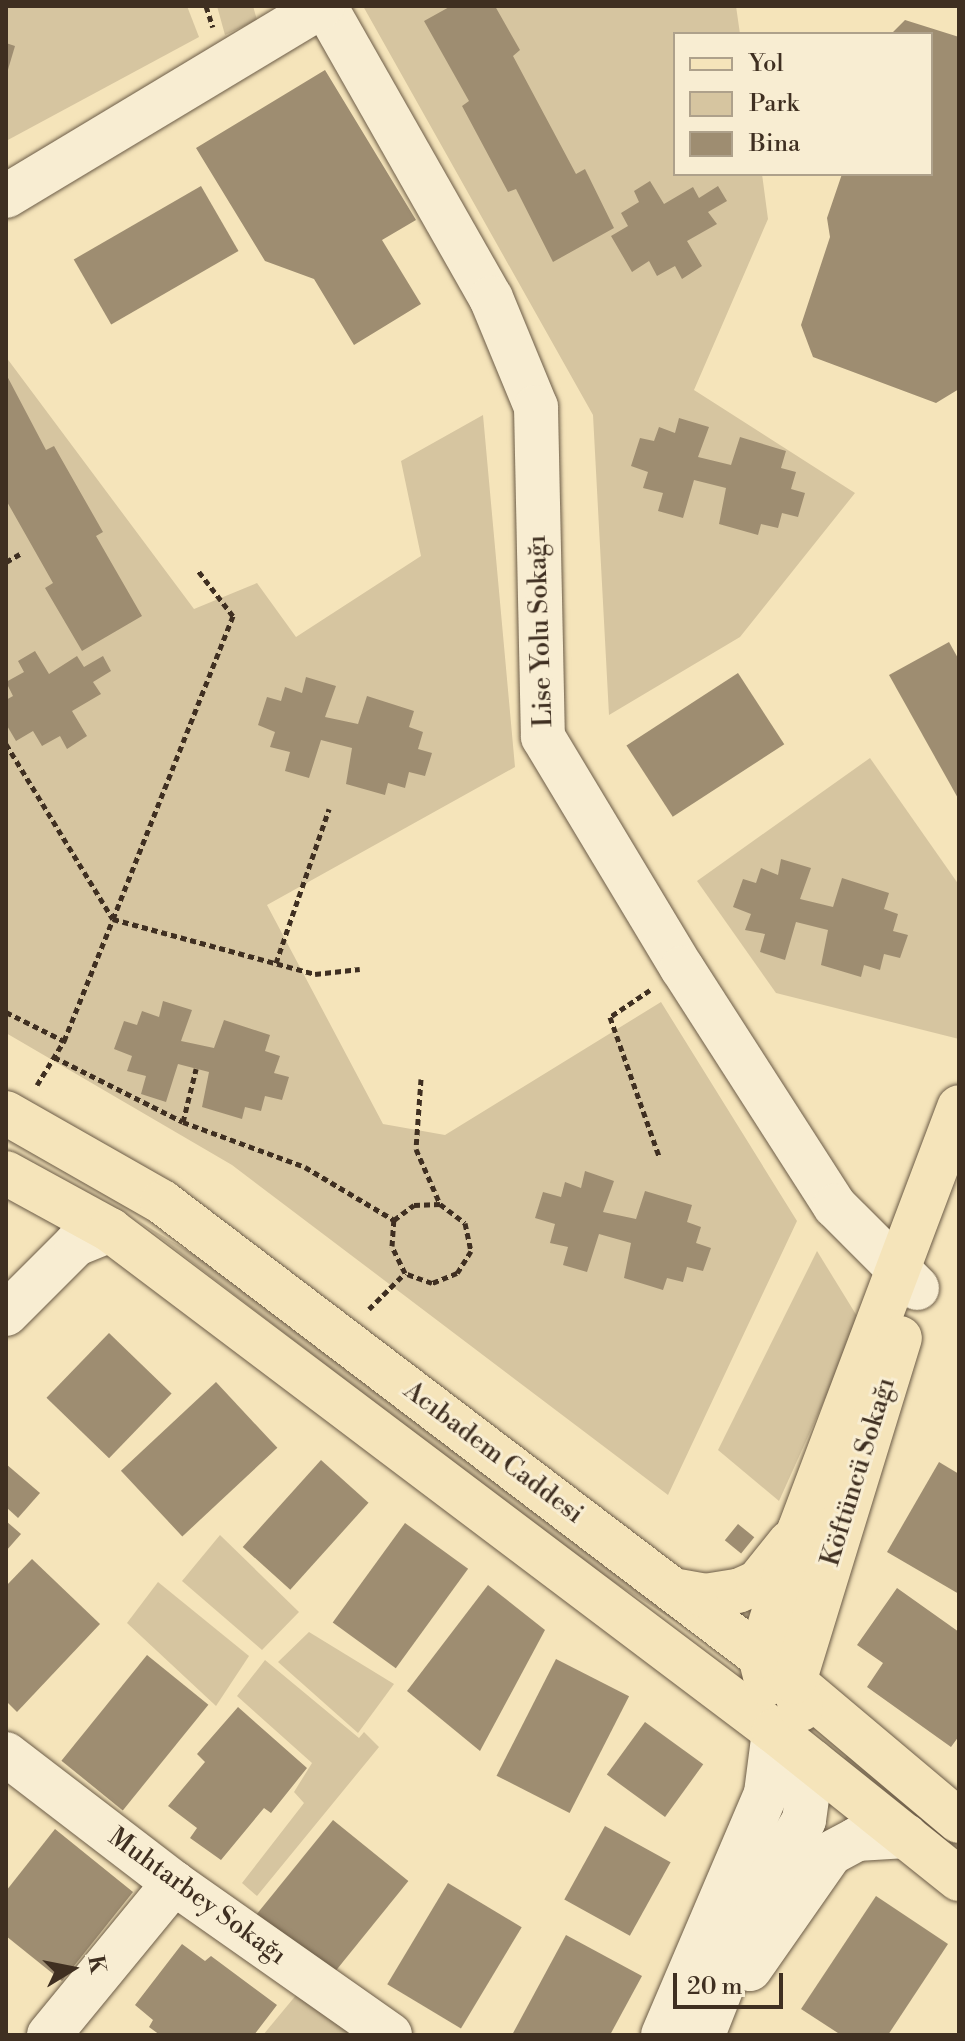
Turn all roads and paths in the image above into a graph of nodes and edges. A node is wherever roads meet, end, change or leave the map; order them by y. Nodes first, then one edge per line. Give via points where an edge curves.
1 (323, 6) edge
2 (6, 196) edge
3 (20, 554) dead end
4 (6, 562) edge
5 (197, 569) dead end
6 (6, 744) edge
7 (329, 809) dead end
8 (113, 919) junction
9 (276, 963) junction
10 (360, 969) dead end
11 (662, 982) dead end
12 (6, 1012) edge
13 (64, 1041) junction
14 (54, 1057) junction
15 (196, 1069) dead end
16 (421, 1079) dead end
17 (959, 1107) edge
18 (11, 1116) edge
19 (183, 1122) junction
20 (659, 1156) dead end
21 (6, 1173) edge
22 (959, 1187) edge
23 (440, 1204) junction
24 (394, 1220) junction
25 (110, 1230) junction
26 (405, 1273) junction
27 (908, 1278) junction
28 (6, 1314) edge
29 (340, 1338) junction
30 (820, 1534) junction
31 (678, 1591) junction
32 (774, 1690) junction
33 (846, 1729) junction
34 (6, 1754) edge
35 (812, 1762) junction
36 (959, 1821) edge
37 (906, 1836) junction
38 (959, 1879) edge
39 (174, 1883) junction
40 (709, 2020) edge
41 (49, 2035) edge
42 (390, 2035) edge
43 (663, 2035) edge

1 - 2 street
1 - 27 street, Lise Yolu Sokağı via 491,298 536,407 543,737 835,1206
3 - 4 path
5 - 8 path via 233,616
6 - 8 path
7 - 9 path
8 - 9 path
8 - 13 path
9 - 10 path via 315,974
11 - 20 path via 610,1017
12 - 13 path
13 - 14 path
14 - 18 path
14 - 19 path
15 - 19 path
16 - 23 path via 416,1149
17 - 27 main road, Köftüncü Sokağı
18 - 29 main road, Acıbadem Caddesi via 162,1202
19 - 24 path via 305,1167
21 - 25 main road, Acıbadem Caddesi
22 - 27 main road, Köftüncü Sokağı
23 - 24 path via 414,1205
23 - 26 path via 465,1223 471,1251 457,1273 432,1283
24 - 26 path via 392,1246
25 - 28 street via 76,1244
25 - 32 main road, Acıbadem Caddesi via 589,1591
26 - 29 path
27 - 30 main road, Köftüncü Sokağı
29 - 31 main road, Acıbadem Caddesi
30 - 31 main road, Köftüncü Sokağı via 758,1582 722,1596
30 - 32 main road, Köftüncü Sokağı
30 - 33 main road via 817,1652 825,1691
31 - 32 main road, Acıbadem Caddesi
32 - 33 main road, Acıbadem Caddesi
32 - 35 main road
32 - 43 street via 766,1793
33 - 36 main road, Acıbadem Caddesi
34 - 39 street, Muhtarbey Sokağı
35 - 37 main road
35 - 40 street via 804,1820 757,1898
37 - 38 main road
37 - 40 street via 857,1839 831,1853
39 - 41 street
39 - 42 street, Muhtarbey Sokağı

